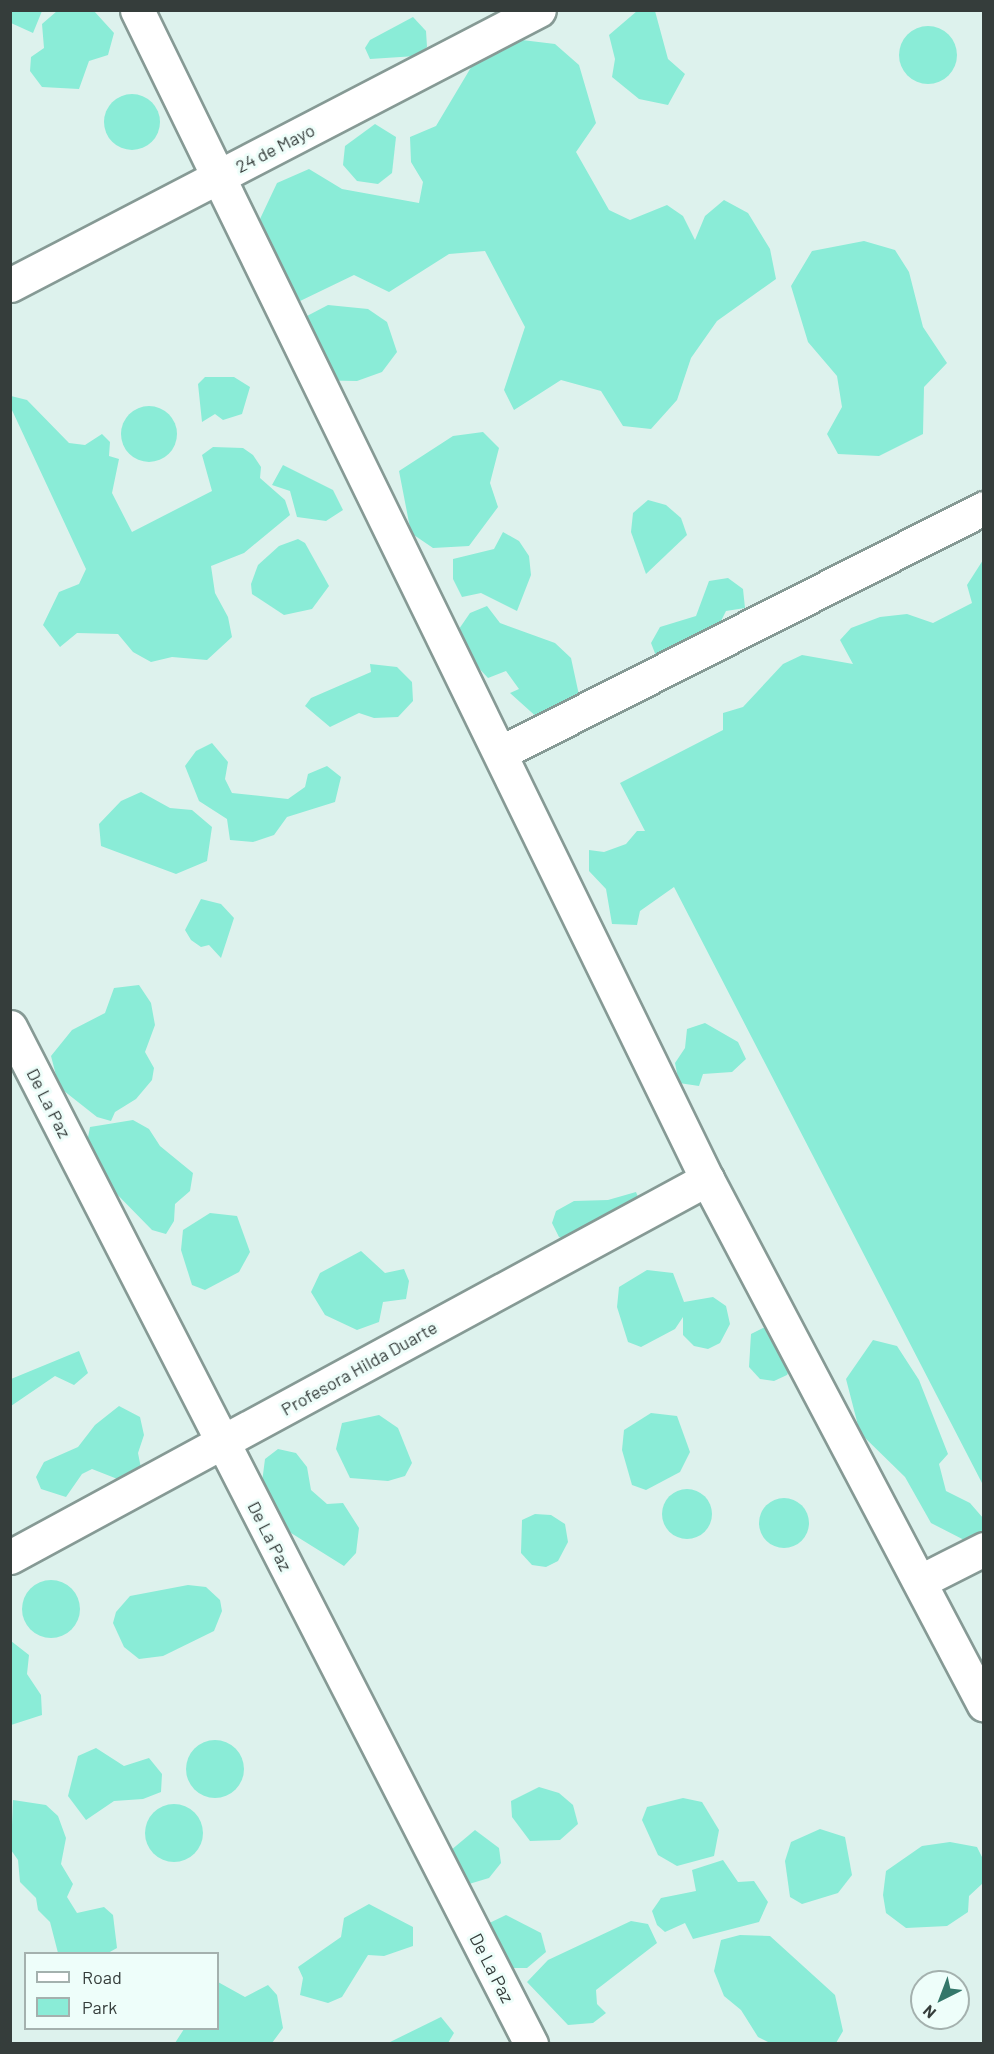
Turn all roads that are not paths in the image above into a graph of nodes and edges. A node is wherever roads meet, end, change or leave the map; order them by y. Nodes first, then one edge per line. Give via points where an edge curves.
1 (137, 10) edge
2 (539, 10) edge
3 (220, 176) junction
4 (10, 285) edge
5 (984, 508) edge
6 (500, 753) junction
7 (10, 1027) edge
8 (707, 1179) junction
9 (222, 1443) junction
10 (984, 1549) edge
11 (10, 1557) edge
12 (921, 1581) junction
13 (984, 1706) edge
14 (531, 2043) edge

1 - 3 street
2 - 3 street, 24 de Mayo
3 - 4 street, 24 de Mayo
3 - 6 street
5 - 6 street
6 - 8 street
7 - 9 street, De La Paz
8 - 9 street, Profesora Hilda Duarte
8 - 12 street
9 - 11 street, Profesora Hilda Duarte
9 - 14 street, De La Paz
10 - 12 street
12 - 13 street

